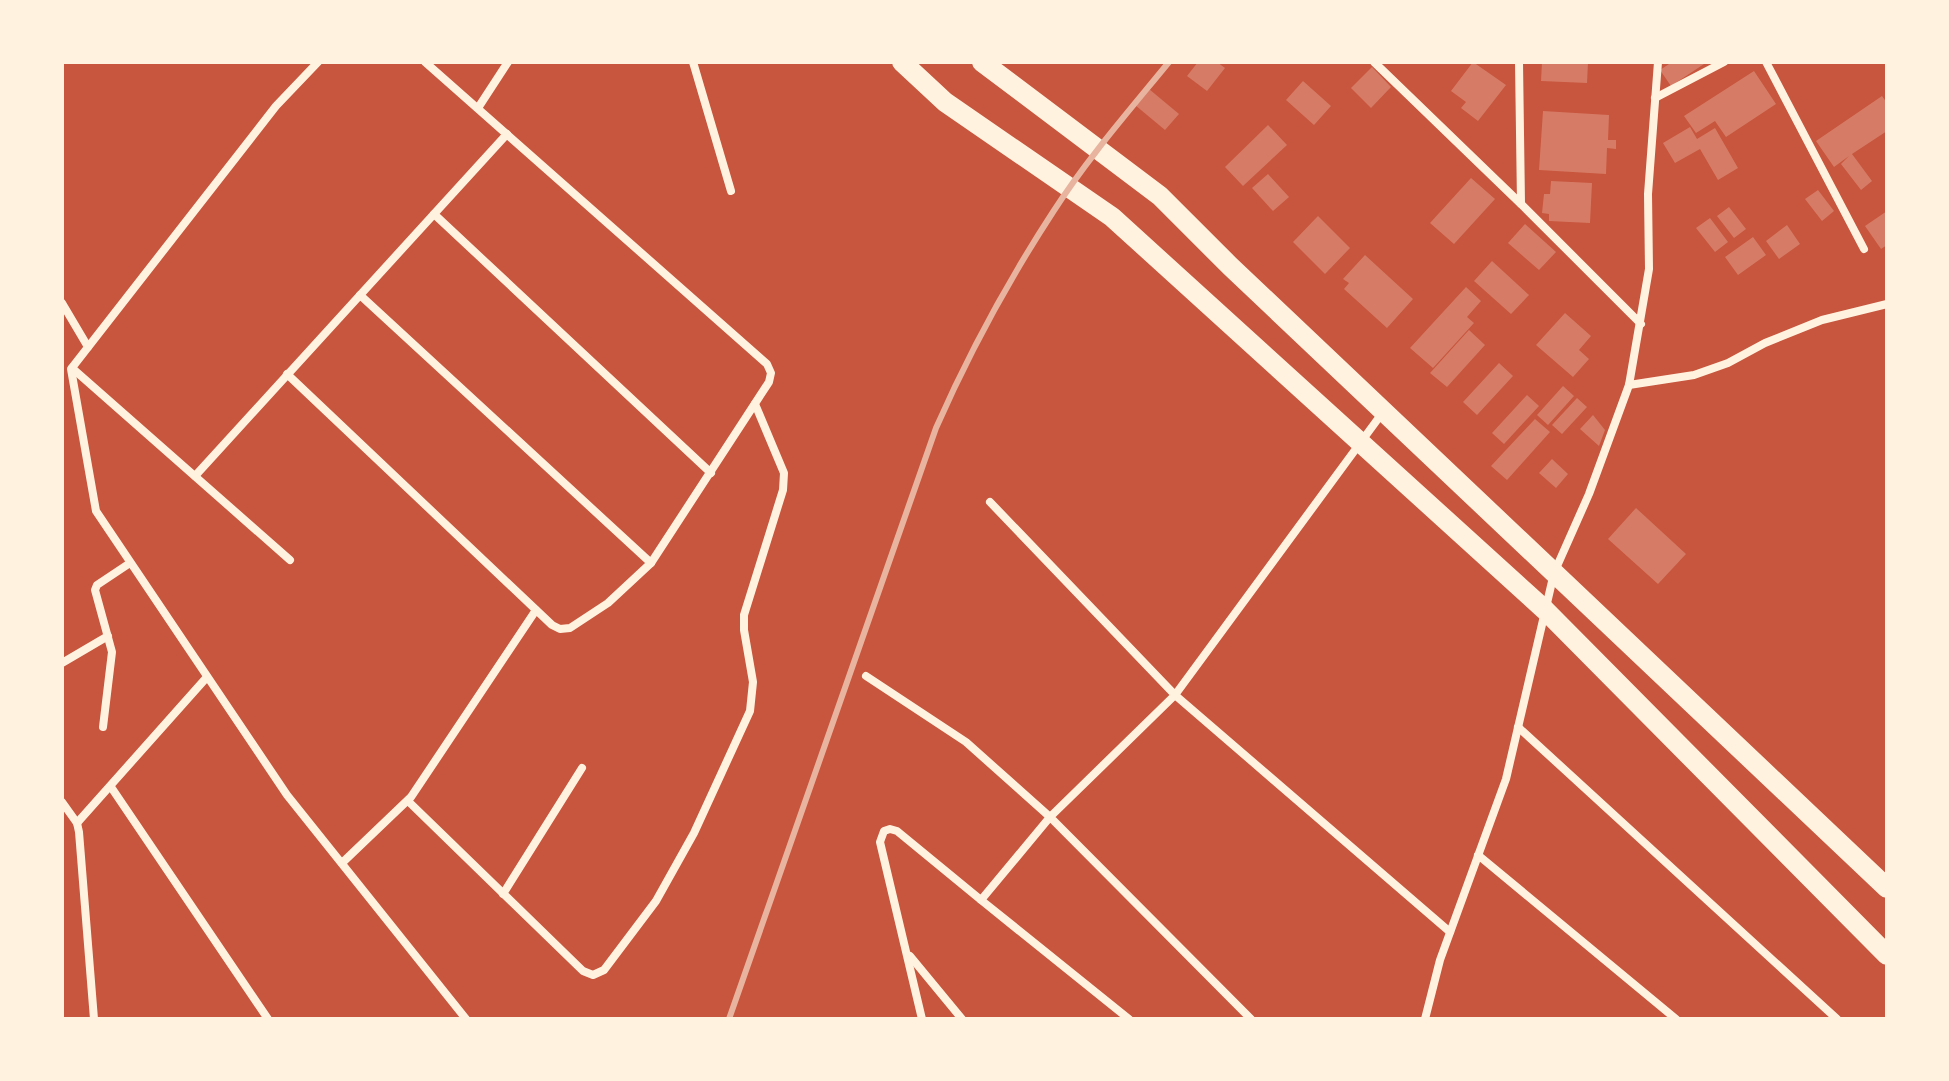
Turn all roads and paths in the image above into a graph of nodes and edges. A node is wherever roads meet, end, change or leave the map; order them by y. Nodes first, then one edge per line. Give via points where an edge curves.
1 (318, 62) edge
2 (425, 62) edge
3 (508, 62) edge
4 (693, 62) edge
5 (902, 62) edge
6 (982, 62) edge
7 (1374, 62) edge
8 (1519, 62) edge
9 (1658, 62) edge
10 (1724, 62) edge
11 (1766, 62) edge
12 (1655, 98) junction
13 (478, 108) junction
14 (507, 134) junction
15 (731, 191) dead end
16 (1521, 204) junction
17 (434, 214) junction
18 (1864, 249) dead end
19 (360, 295) junction
20 (62, 303) edge
21 (1887, 304) edge
22 (1641, 324) junction
23 (88, 347) junction
24 (72, 368) junction
25 (287, 374) junction
26 (1629, 385) junction
27 (755, 404) junction
28 (1383, 412) junction
29 (1360, 443) junction
30 (711, 473) junction
31 (195, 476) junction
32 (990, 502) dead end
33 (290, 560) dead end
34 (130, 563) junction
35 (651, 563) junction
36 (1554, 573) junction
37 (536, 610) junction
38 (1545, 610) junction
39 (108, 636) junction
40 (62, 663) edge
41 (866, 676) dead end
42 (207, 677) junction
43 (1175, 695) junction
44 (103, 727) dead end
45 (1518, 727) junction
46 (582, 768) dead end
47 (111, 787) junction
48 (408, 801) junction
49 (62, 802) edge
50 (1050, 817) junction
51 (77, 823) junction
52 (1478, 855) junction
53 (342, 863) junction
54 (1887, 888) edge
55 (503, 894) junction
56 (981, 900) junction
57 (1450, 932) junction
58 (1887, 955) edge
59 (909, 956) junction
60 (94, 1019) edge
61 (268, 1019) edge
62 (466, 1019) edge
63 (922, 1019) edge
64 (962, 1019) edge
65 (1129, 1019) edge
66 (1251, 1019) edge
67 (1425, 1019) edge
68 (1676, 1019) edge
69 (1837, 1019) edge

1 - 23 street via 276,106
2 - 13 street
3 - 13 street
4 - 15 street
5 - 29 highway via 945,102 1112,217
6 - 28 highway via 1160,196
7 - 16 street
8 - 16 street
9 - 12 street
10 - 12 street
11 - 18 street
12 - 22 street via 1649,269
13 - 14 street
14 - 17 street
14 - 27 street via 767,364 769,382
16 - 22 street
17 - 19 street
17 - 30 street
19 - 25 street
19 - 35 street
20 - 23 street
21 - 26 street via 1822,320 1694,375
22 - 26 street
23 - 24 street
24 - 31 street
24 - 34 street via 96,511
25 - 31 street
25 - 37 street
26 - 36 street
27 - 30 street
27 - 55 street via 781,465 783,490 744,615 753,682 750,711 694,833 656,901 604,970 593,975
28 - 29 street
28 - 36 highway
29 - 38 highway
29 - 43 street
30 - 35 street
31 - 33 street
32 - 43 street
34 - 39 street via 95,590
34 - 42 street
35 - 37 street via 608,603 570,628 552,625
36 - 38 street
36 - 54 highway
37 - 48 street
38 - 45 street
38 - 58 highway
39 - 40 street
39 - 44 street via 112,662
41 - 50 street via 966,742
42 - 47 street
42 - 53 street via 287,795
43 - 50 street
43 - 57 street
45 - 52 street via 1506,779
45 - 69 street
46 - 55 street
47 - 51 street
47 - 61 street
48 - 53 street
48 - 55 street
49 - 51 street
50 - 56 street
50 - 66 street
51 - 60 street
52 - 57 street
52 - 68 street
53 - 62 street
56 - 59 street via 897,831 884,831 880,842
56 - 65 street
57 - 67 street
59 - 63 street
59 - 64 street

